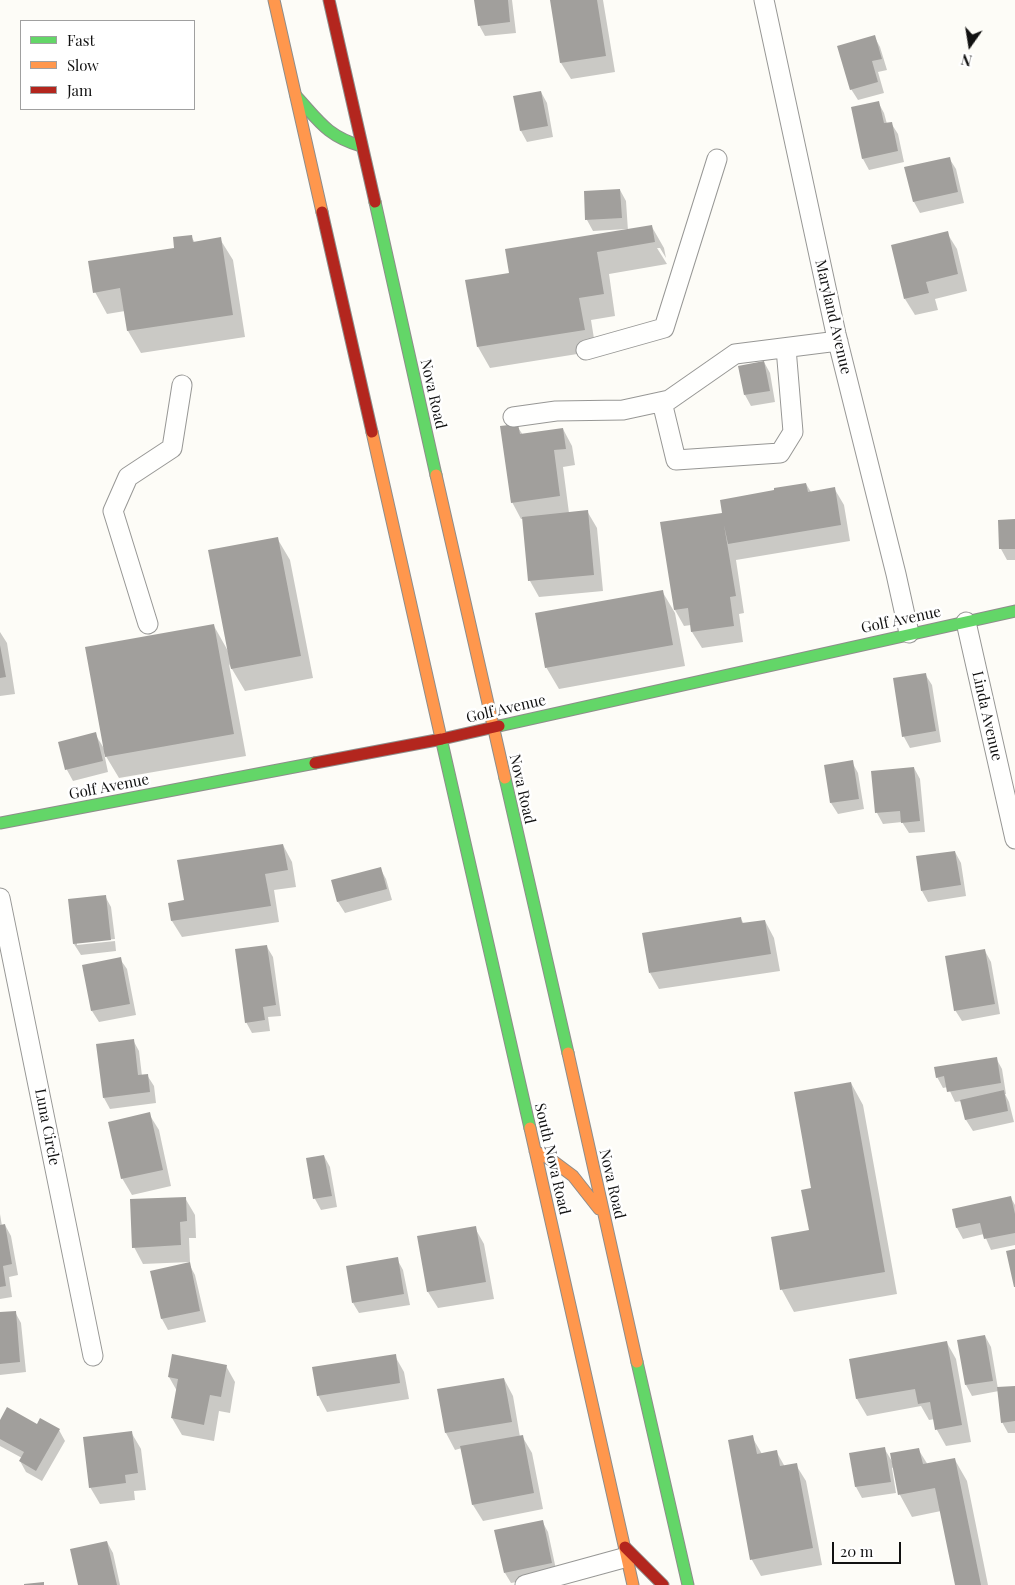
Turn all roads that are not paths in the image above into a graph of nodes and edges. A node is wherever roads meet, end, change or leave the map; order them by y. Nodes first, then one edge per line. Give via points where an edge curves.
1 (274, 0) edge
2 (329, 0) edge
3 (764, 0) edge
4 (295, 95) junction
5 (361, 146) junction
6 (717, 159) dead end
7 (838, 341) junction
8 (786, 348) junction
9 (586, 350) dead end
10 (182, 385) dead end
11 (662, 402) junction
12 (514, 417) dead end
13 (1015, 611) edge
14 (966, 622) junction
15 (148, 624) dead end
16 (909, 633) junction
17 (493, 728) junction
18 (442, 739) junction
19 (0, 823) edge
20 (1015, 839) edge
21 (0, 898) edge
22 (535, 1151) junction
23 (603, 1214) junction
24 (93, 1356) dead end
25 (626, 1552) junction
26 (524, 1585) edge
27 (633, 1585) edge
28 (663, 1585) edge
29 (688, 1585) edge

1 - 4 main road
2 - 5 main road, Nova Road
3 - 7 street, Maryland Avenue
4 - 5 main road via 328,131
4 - 18 main road
5 - 17 main road, Nova Road
6 - 9 street via 664,328
7 - 8 street
7 - 16 street, Maryland Avenue
8 - 11 street via 736,354
8 - 11 street via 793,432 780,453 676,460
10 - 15 street via 172,448 128,477 113,511
11 - 12 street via 622,410 556,411
13 - 14 main road, Golf Avenue
14 - 16 main road, Golf Avenue
14 - 20 street, Linda Avenue
16 - 17 main road, Golf Avenue
17 - 18 main road, Golf Avenue
17 - 23 main road, Nova Road
18 - 19 main road, Golf Avenue
18 - 22 main road, South Nova Road
21 - 24 street, Luna Circle
22 - 23 main road via 573,1176
22 - 25 main road, South Nova Road
23 - 29 main road, Nova Road
25 - 26 street
25 - 27 main road, South Nova Road
25 - 28 main road

